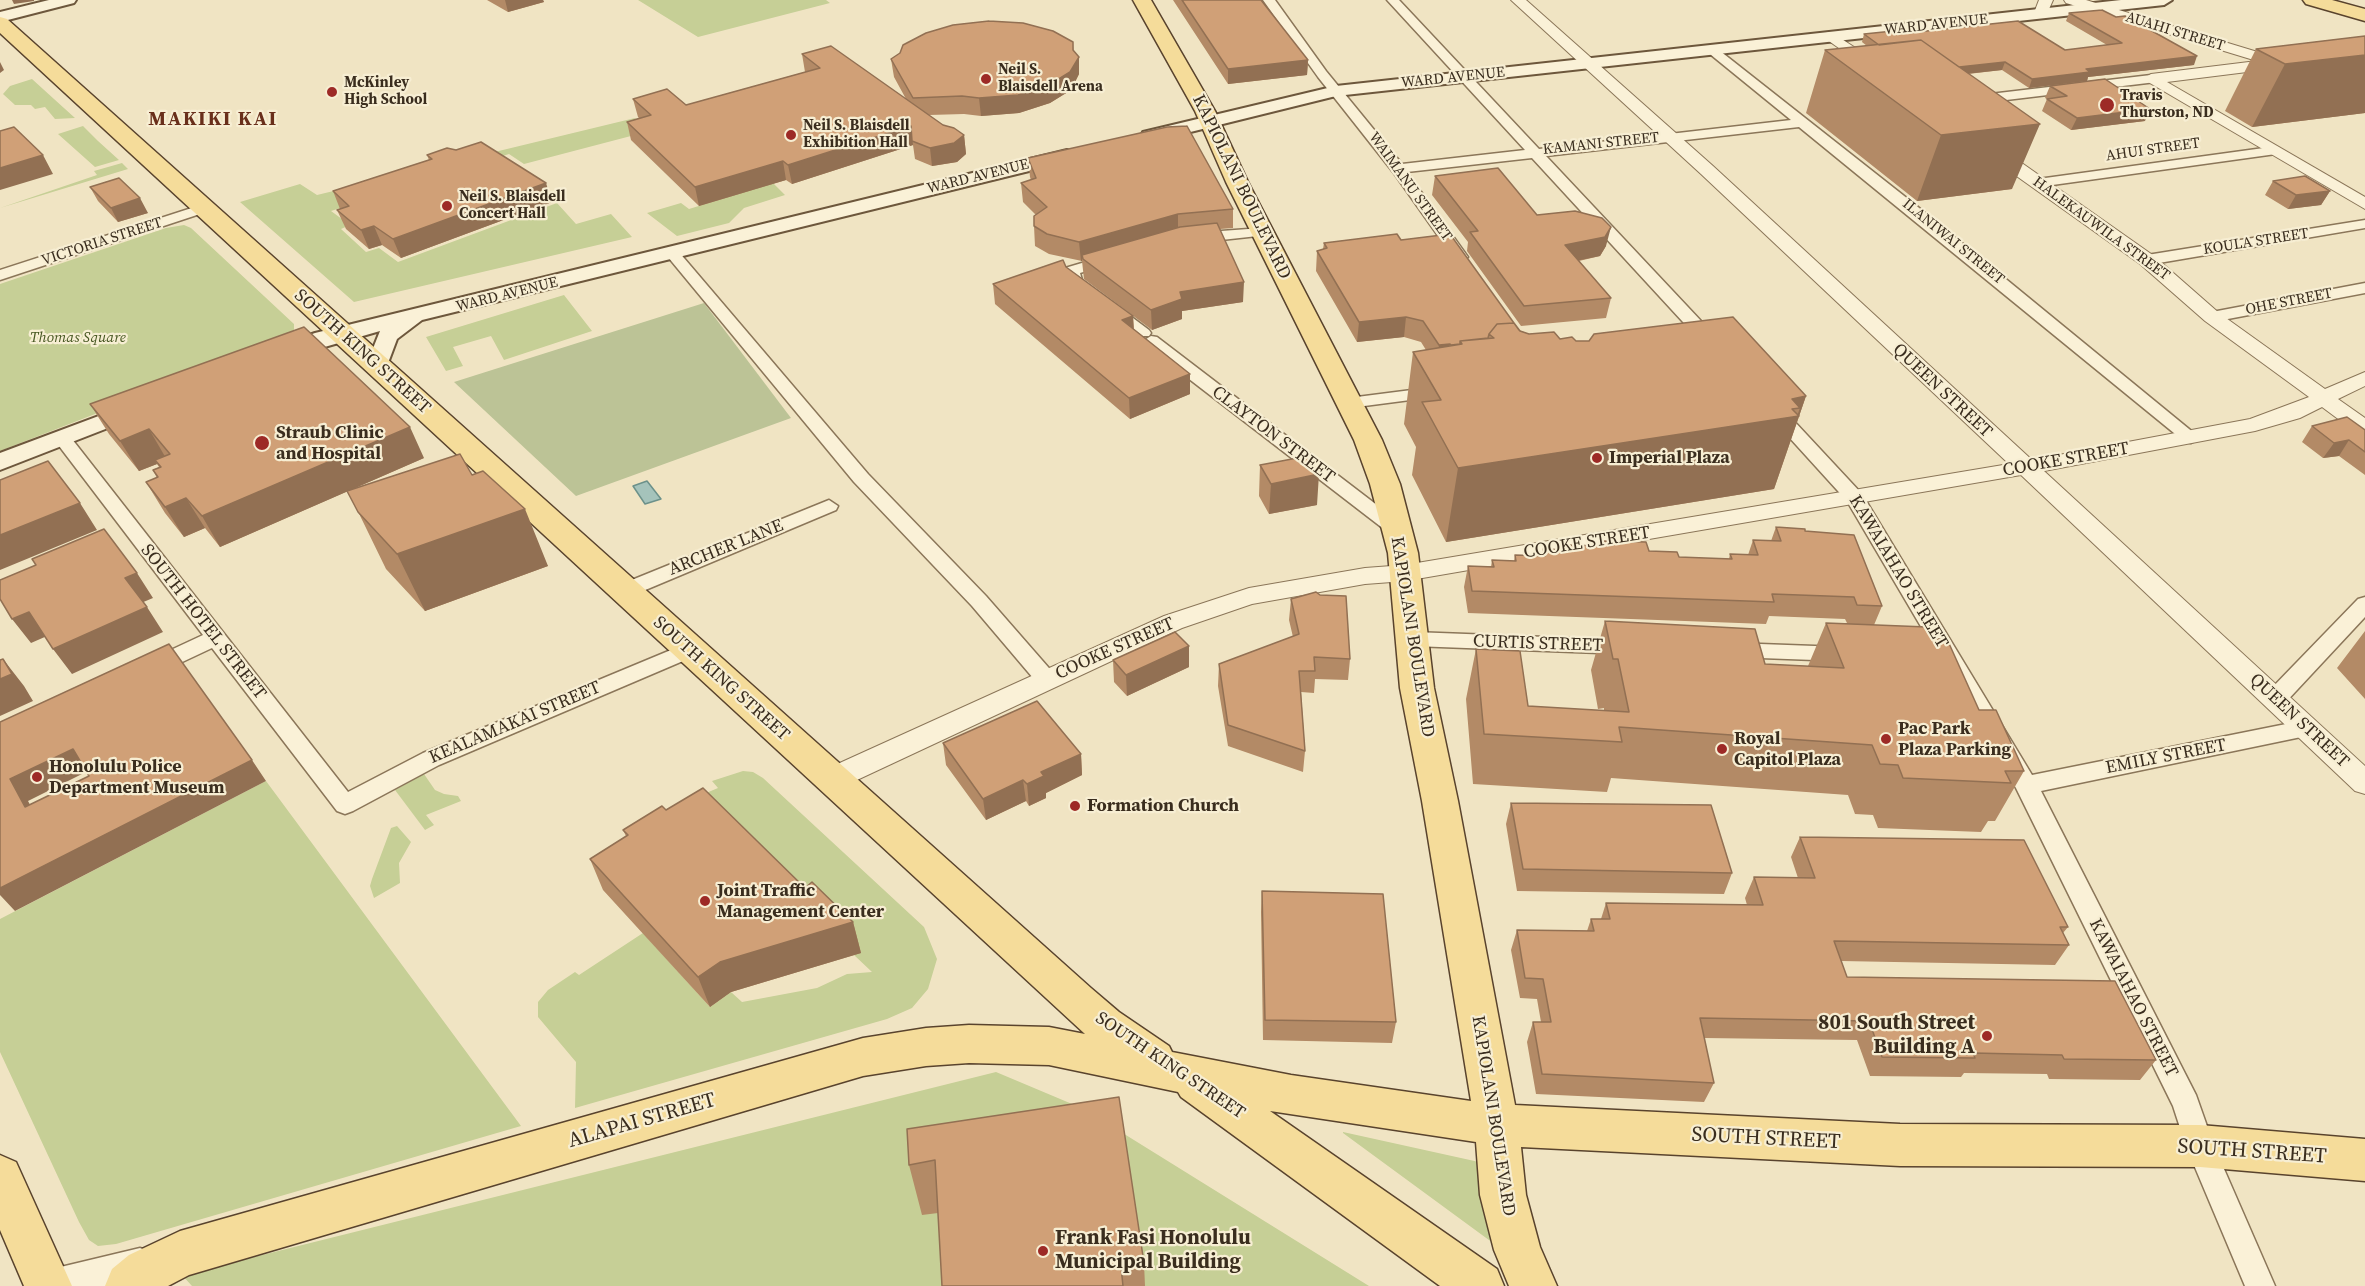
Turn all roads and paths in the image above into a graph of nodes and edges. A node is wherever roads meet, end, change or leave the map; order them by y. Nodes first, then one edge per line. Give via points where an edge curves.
1 (68, 0) edge
2 (1142, 0) edge
3 (1269, 0) edge
4 (1393, 0) edge
5 (1518, 0) edge
6 (2071, 0) edge
7 (2164, 0) edge
8 (2173, 0) edge
9 (2312, 0) edge
10 (2339, 0) edge
11 (2043, 7) edge
12 (2365, 7) edge
13 (2095, 8) junction
14 (2365, 15) edge
15 (0, 17) edge
16 (0, 23) edge
17 (1831, 36) junction
18 (2204, 40) junction
19 (1711, 50) junction
20 (1588, 63) junction
21 (1887, 76) edge
22 (1462, 77) junction
23 (2151, 79) junction
24 (1336, 91) junction
25 (1965, 101) edge
26 (1210, 121) junction
27 (1804, 122) junction
28 (1669, 137) junction
29 (1136, 140) joint
30 (1977, 140) edge
31 (1222, 149) junction
32 (1089, 150) edge
33 (2271, 151) junction
34 (1534, 152) junction
35 (1398, 168) junction
36 (2038, 183) junction
37 (2365, 204) edge
38 (204, 208) junction
39 (2365, 224) edge
40 (1262, 232) junction
41 (1179, 240) edge
42 (673, 254) junction
43 (1121, 256) edge
44 (2147, 260) junction
45 (1472, 274) edge
46 (0, 275) edge
47 (2365, 288) edge
48 (416, 317) junction
49 (2212, 317) junction
50 (342, 334) junction
51 (1723, 356) edge
52 (266, 359) edge
53 (377, 366) junction
54 (2365, 378) edge
55 (1453, 390) edge
56 (1758, 394) edge
57 (2323, 399) junction
58 (157, 401) edge
59 (1349, 403) junction
60 (2365, 428) edge
61 (62, 438) junction
62 (2191, 438) junction
63 (0, 462) edge
64 (2022, 466) junction
65 (1855, 498) junction
66 (829, 506) dead end
67 (1396, 529) junction
68 (1405, 573) junction
69 (624, 591) junction
70 (2365, 604) edge
71 (215, 638) junction
72 (1413, 639) junction
73 (1649, 647) edge
74 (1708, 649) edge
75 (690, 650) junction
76 (1860, 655) edge
77 (1926, 657) edge
78 (1951, 658) junction
79 (139, 674) edge
80 (1047, 680) junction
81 (2275, 699) junction
82 (2306, 728) junction
83 (832, 779) junction
84 (2365, 783) edge
85 (2026, 785) junction
86 (345, 805) joint
87 (1171, 1070) junction
88 (1497, 1125) junction
89 (2200, 1146) junction
90 (2365, 1160) edge
91 (0, 1177) edge
92 (180, 1254) junction
93 (46, 1286) edge
94 (129, 1286) edge
95 (1480, 1286) edge
96 (1533, 1286) edge
97 (2260, 1286) edge

1 - 15 main road
2 - 26 main road, KAPIOLANI BOULEVARD
3 - 24 street, WAIMANU STREET
4 - 22 street
5 - 20 street, QUEEN STREET
6 - 13 street, AUAHI STREET
7 - 13 main road, WARD AVENUE
8 - 18 street via 2155,6 2150,14
9 - 14 main road
10 - 12 main road
11 - 13 main road, WARD AVENUE
11 - 17 main road, WARD AVENUE
13 - 18 street, AUAHI STREET
16 - 38 main road, SOUTH KING STREET
17 - 19 main road, WARD AVENUE
17 - 21 street
18 - 23 street, AUAHI STREET via 2279,63
19 - 20 main road, WARD AVENUE
19 - 27 street, ILANIWAI STREET
20 - 22 main road, WARD AVENUE
20 - 28 street, QUEEN STREET
22 - 24 main road, WARD AVENUE
22 - 34 street
23 - 25 street
23 - 33 street
24 - 26 main road, WARD AVENUE
24 - 35 street, WAIMANU STREET
26 - 29 main road, WARD AVENUE
26 - 31 main road, KAPIOLANI BOULEVARD
27 - 28 street, KAMANI STREET
27 - 62 street, ILANIWAI STREET
28 - 34 street, KAMANI STREET
28 - 64 street, QUEEN STREET
29 - 31 main road via 1186,136
30 - 36 street, HALEKAUWILA STREET
31 - 40 main road, KAPIOLANI BOULEVARD
32 - 42 main road, WARD AVENUE
33 - 36 street, AHUI STREET
33 - 37 street
34 - 35 street, KAMANI STREET
34 - 51 street
35 - 45 street, WAIMANU STREET
36 - 44 street, HALEKAUWILA STREET
38 - 46 street, VICTORIA STREET
38 - 50 main road, SOUTH KING STREET
39 - 44 street, KOULA STREET
40 - 41 street
40 - 59 main road, KAPIOLANI BOULEVARD
42 - 48 main road, WARD AVENUE
42 - 80 street via 861,478 980,601
43 - 67 street, CLAYTON STREET via 1071,271 1075,282
44 - 49 street, HALEKAUWILA STREET
47 - 49 street, OHE STREET
48 - 50 main road, WARD AVENUE
48 - 53 main road via 387,336
49 - 57 street, HALEKAUWILA STREET
50 - 52 main road, WARD AVENUE
50 - 53 main road, SOUTH KING STREET
53 - 69 main road, SOUTH KING STREET
54 - 57 street, COOKE STREET
55 - 59 street
56 - 65 street, KAWAIAHAO STREET
57 - 60 street, HALEKAUWILA STREET
57 - 62 street, COOKE STREET via 2256,425
58 - 61 main road
59 - 67 main road, KAPIOLANI BOULEVARD via 1379,467
61 - 63 main road
61 - 71 street, SOUTH HOTEL STREET
62 - 64 street, COOKE STREET
64 - 65 street, COOKE STREET
64 - 81 street, QUEEN STREET
65 - 68 street, COOKE STREET
65 - 78 street, KAWAIAHAO STREET
66 - 69 street, ARCHER LANE
67 - 68 main road, KAPIOLANI BOULEVARD
68 - 72 main road, KAPIOLANI BOULEVARD
68 - 80 street, COOKE STREET via 1249,596 1173,622
69 - 75 main road, SOUTH KING STREET
70 - 81 street
71 - 79 street
71 - 86 street, SOUTH HOTEL STREET
72 - 73 street, CURTIS STREET
72 - 88 main road, KAPIOLANI BOULEVARD via 1418,688
74 - 76 street
75 - 83 main road, SOUTH KING STREET
75 - 86 street, KEALAMAKAI STREET via 431,759
77 - 78 street
78 - 85 street, KAWAIAHAO STREET
80 - 83 street, COOKE STREET
81 - 82 street, QUEEN STREET
82 - 84 street, QUEEN STREET
82 - 85 street, EMILY STREET
83 - 87 main road, SOUTH KING STREET via 1104,1025
85 - 89 street, KAWAIAHAO STREET via 2186,1104
87 - 88 main road, SOUTH STREET via 1291,1095
87 - 92 main road, ALAPAI STREET via 1049,1046 969,1044 863,1057
87 - 95 main road, SOUTH KING STREET via 1207,1088
88 - 89 main road, SOUTH STREET via 1900,1146
88 - 96 main road, KAPIOLANI BOULEVARD via 1509,1225
89 - 90 main road, SOUTH STREET
89 - 97 street, KAWAIAHAO STREET
91 - 93 main road
92 - 93 street
92 - 94 main road, ALAPAI STREET

